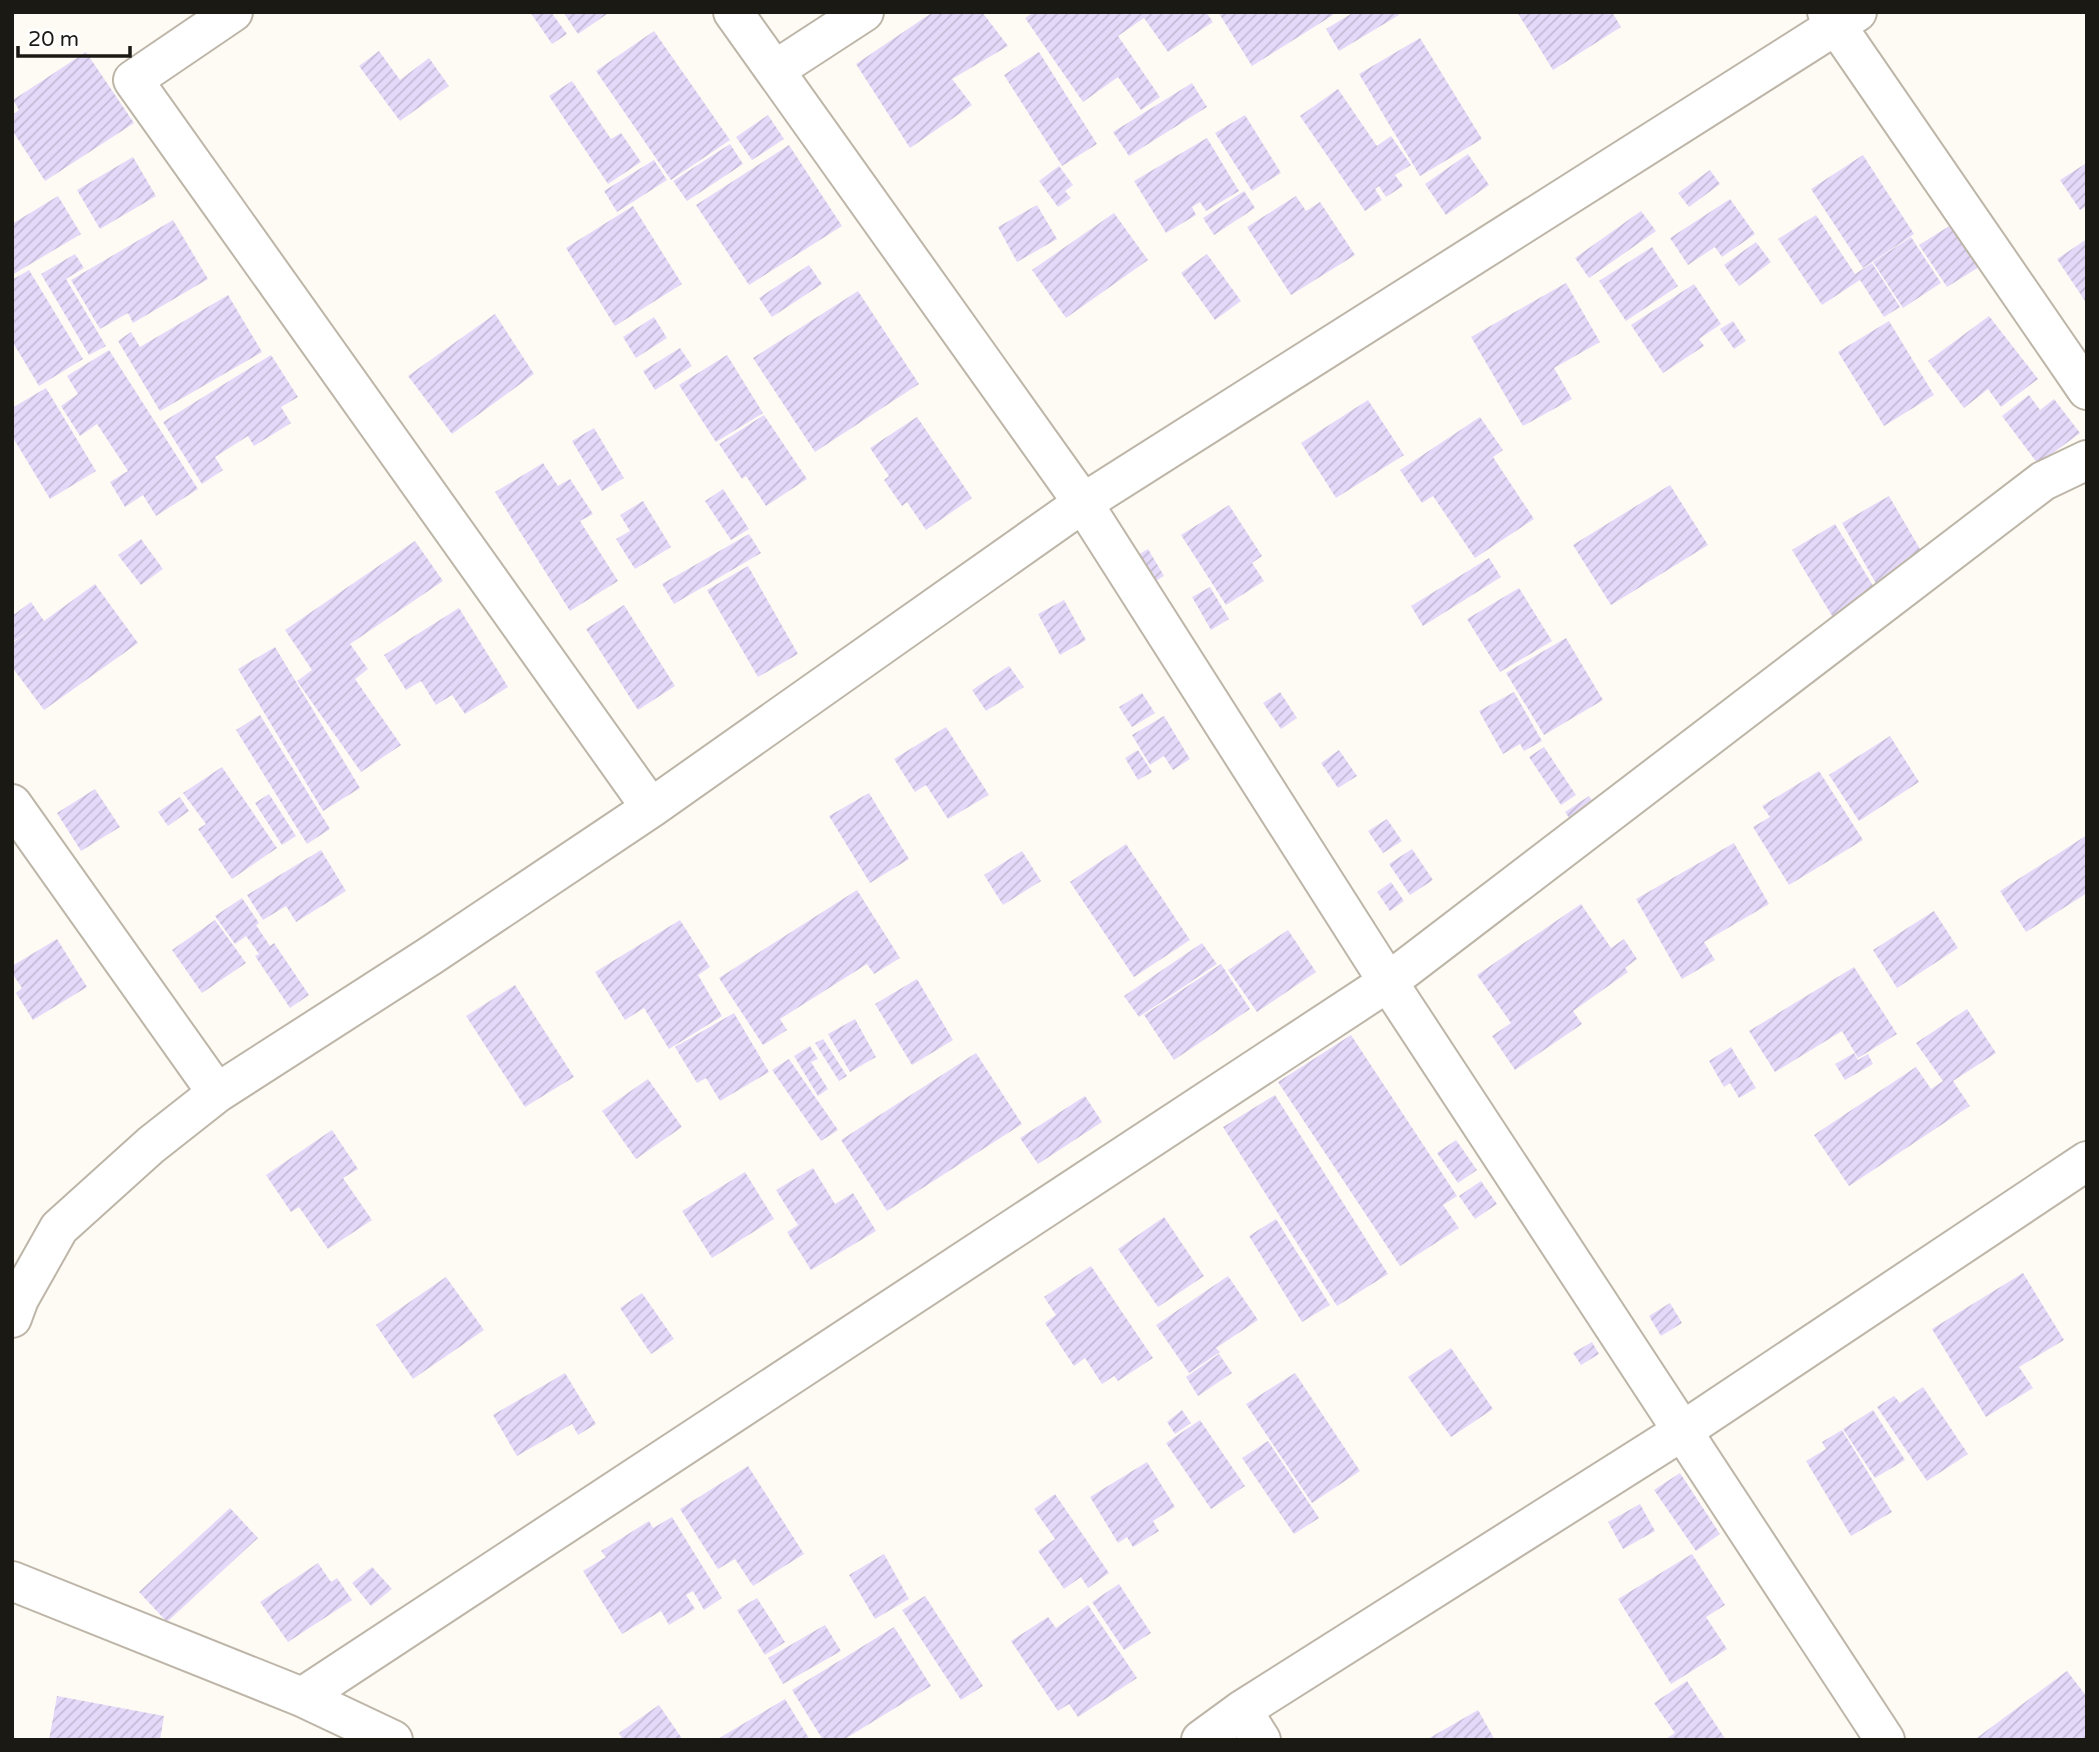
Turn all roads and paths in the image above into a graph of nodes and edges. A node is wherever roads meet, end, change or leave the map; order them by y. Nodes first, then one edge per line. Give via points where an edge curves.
1 (233, 12) edge
2 (733, 12) edge
3 (864, 12) edge
4 (1840, 17) edge
5 (775, 70) junction
6 (2087, 390) edge
7 (2087, 460) edge
8 (1083, 503) junction
9 (12, 804) edge
10 (651, 808) junction
11 (1388, 982) junction
12 (217, 1093) junction
13 (2087, 1161) edge
14 (12, 1318) edge
15 (1684, 1430) junction
16 (12, 1581) edge
17 (302, 1697) junction
18 (1252, 1725) edge
19 (393, 1740) edge
20 (1201, 1740) edge
21 (1885, 1740) edge

1 - 10 street via 133,80
2 - 5 street
3 - 5 street
4 - 6 street
4 - 8 street
5 - 8 street
7 - 11 street via 2043,481
8 - 10 street
8 - 11 street
9 - 12 street
10 - 12 street
11 - 15 street
11 - 17 street
12 - 14 street via 151,1144 59,1228
13 - 15 street
15 - 18 street
15 - 21 street
16 - 17 street
17 - 19 street
18 - 20 street

